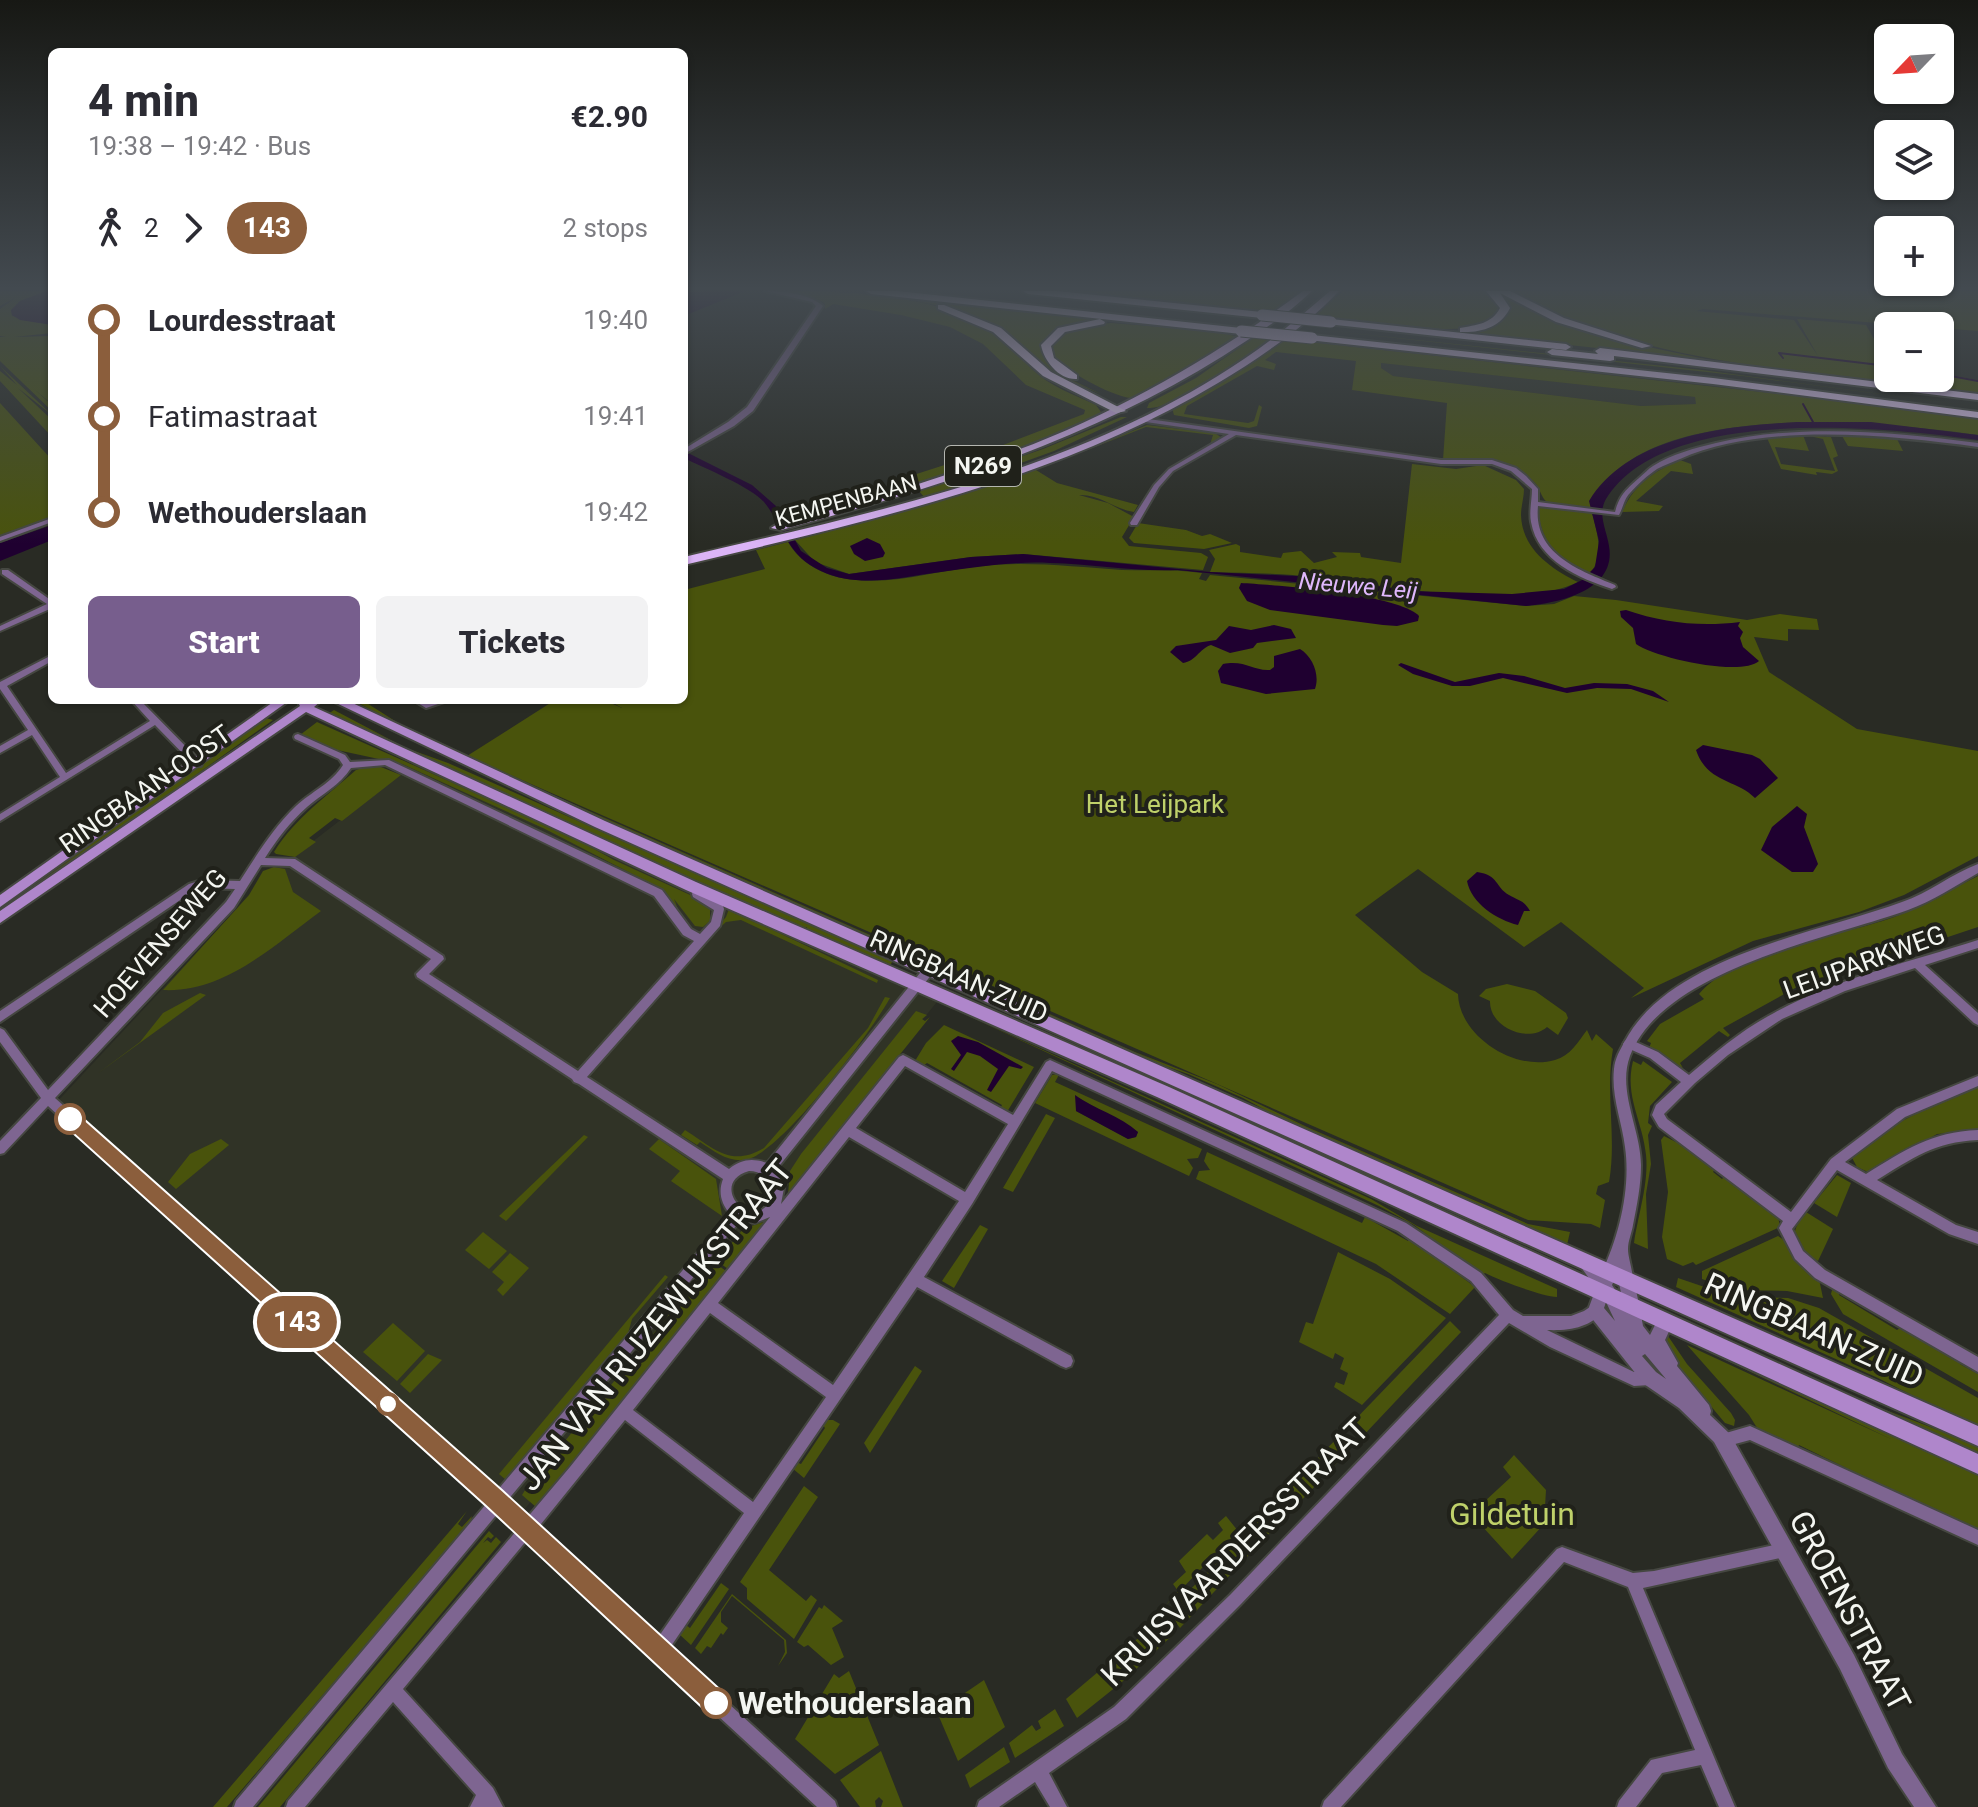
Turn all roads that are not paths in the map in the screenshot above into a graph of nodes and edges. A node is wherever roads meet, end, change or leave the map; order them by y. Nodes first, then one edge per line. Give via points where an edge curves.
1 (773, 375) edge
2 (1050, 375) edge
3 (1071, 375) edge
4 (1189, 375) edge
5 (1222, 375) edge
6 (1670, 375) edge
7 (1718, 375) edge
8 (1819, 375) edge
9 (1978, 397) edge
10 (1978, 406) edge
11 (1125, 408) junction
12 (1152, 415) junction
13 (1978, 415) edge
14 (1141, 420) junction
15 (1234, 432) junction
16 (1978, 445) edge
17 (688, 449) edge
18 (1536, 504) junction
19 (48, 521) edge
20 (1134, 523) dead end
21 (801, 528) junction
22 (0, 539) edge
23 (763, 539) junction
24 (745, 551) dead end
25 (688, 552) edge
26 (5, 572) dead end
27 (1612, 587) dead end
28 (48, 601) edge
29 (48, 606) edge
30 (0, 629) edge
31 (48, 660) edge
32 (1, 685) edge
33 (139, 704) edge
34 (279, 704) edge
35 (305, 704) edge
36 (312, 704) edge
37 (345, 704) edge
38 (156, 721) junction
39 (33, 731) junction
40 (298, 737) dead end
41 (0, 750) edge
42 (198, 764) junction
43 (348, 765) junction
44 (65, 778) junction
45 (0, 818) edge
46 (257, 861) junction
47 (1978, 868) edge
48 (242, 885) junction
49 (691, 886) junction
50 (0, 902) edge
51 (0, 918) edge
52 (700, 939) junction
53 (1978, 944) edge
54 (1918, 965) junction
55 (928, 971) junction
56 (917, 986) junction
57 (0, 1017) edge
58 (1978, 1020) edge
59 (0, 1033) edge
60 (1629, 1044) junction
61 (578, 1079) junction
62 (1689, 1081) junction
63 (1978, 1081) edge
64 (48, 1099) junction
65 (1015, 1122) junction
66 (848, 1130) junction
67 (1978, 1135) edge
68 (0, 1149) edge
69 (1835, 1163) junction
70 (769, 1170) junction
71 (731, 1177) junction
72 (1866, 1180) junction
73 (968, 1200) junction
74 (738, 1214) junction
75 (1792, 1220) junction
76 (1978, 1238) edge
77 (1583, 1260) joint
78 (915, 1279) junction
79 (1608, 1290) junction
80 (709, 1304) junction
81 (1632, 1309) junction
82 (1515, 1318) junction
83 (1665, 1323) junction
84 (1066, 1361) dead end
85 (1978, 1365) edge
86 (1650, 1378) junction
87 (1690, 1393) junction
88 (835, 1395) junction
89 (624, 1411) junction
90 (1978, 1436) edge
91 (1724, 1440) junction
92 (1978, 1464) edge
93 (498, 1503) junction
94 (753, 1511) junction
95 (525, 1530) junction
96 (1978, 1538) edge
97 (1784, 1550) junction
98 (1633, 1581) junction
99 (658, 1651) junction
100 (392, 1689) junction
101 (1705, 1756) junction
102 (1038, 1770) junction
103 (487, 1803) edge
104 (242, 1807) edge
105 (294, 1807) edge
106 (829, 1807) edge
107 (985, 1807) edge
108 (1059, 1807) edge
109 (1330, 1807) edge
110 (1625, 1807) edge
111 (1727, 1807) edge
112 (1926, 1807) edge

1 - 17 street via 750,409
2 - 11 highway
3 - 11 highway
4 - 11 highway, KEMPENBAAN / N269
5 - 12 highway, KEMPENBAAN / N269
6 - 13 highway
7 - 10 highway
8 - 9 highway
11 - 12 highway
11 - 14 highway
11 - 21 highway, KEMPENBAAN / N269 via 1050,441
12 - 14 highway, KEMPENBAAN / N269
12 - 15 street
14 - 15 street
14 - 21 highway, KEMPENBAAN / N269 via 927,500
15 - 18 street via 1441,462 1493,462 1531,485
15 - 20 street via 1171,470
16 - 18 street via 1842,432 1777,435 1683,456 1626,492 1619,513
18 - 27 street via 1534,522 1545,547 1574,571
19 - 22 street
21 - 23 highway, KEMPENBAAN
23 - 24 highway
23 - 25 highway, KEMPENBAAN
26 - 28 street
29 - 30 street
31 - 32 street
32 - 39 street
33 - 38 street
34 - 42 main road, RINGBAAN-OOST
35 - 51 main road, RINGBAAN-OOST
36 - 49 main road, RINGBAAN-ZUID
37 - 55 main road, RINGBAAN-ZUID
38 - 42 street
38 - 44 street
39 - 41 street
39 - 44 street
40 - 43 street via 342,757
42 - 50 main road, RINGBAAN-OOST
43 - 46 street, HOEVENSEWEG via 292,816
43 - 52 street via 386,762 613,869 658,893 687,932
44 - 45 street
46 - 48 street, HOEVENSEWEG
46 - 61 street via 292,862 439,959 421,974
47 - 60 street via 1906,906 1738,961 1688,987 1640,1024
48 - 57 street via 197,885
48 - 64 street, HOEVENSEWEG via 216,921
49 - 52 street via 719,909 716,923
49 - 56 main road, RINGBAAN-ZUID
52 - 61 street
53 - 54 street, LEIJPARKWEG
54 - 58 street
54 - 62 street, LEIJPARKWEG via 1796,1007
55 - 56 street
55 - 77 main road, RINGBAAN-ZUID
56 - 70 street
56 - 79 main road, RINGBAAN-ZUID
59 - 64 street
60 - 62 street
60 - 79 street via 1620,1084 1634,1165
61 - 71 street
62 - 75 street, LEIJPARKWEG via 1660,1109 1663,1123
63 - 69 street via 1901,1113
64 - 68 street, HOEVENSEWEG
64 - 93 street
65 - 66 street, JAN VAN RIJZEWIJKSTRAAT via 903,1060
65 - 73 street
65 - 82 street, RINGBAAN-ZUID via 1050,1065 1402,1227 1476,1277
66 - 73 street
66 - 80 street, JAN VAN RIJZEWIJKSTRAAT
67 - 72 street via 1935,1139
69 - 72 street
69 - 75 street
70 - 71 street via 753,1166
70 - 74 street via 779,1186 775,1201 754,1215
71 - 74 street via 724,1194
72 - 76 street via 1953,1230
73 - 78 street
74 - 93 street
75 - 85 street via 1785,1228 1788,1237 1814,1269
77 - 79 street, RINGBAAN-ZUID
78 - 84 street
78 - 88 street
79 - 81 main road, RINGBAAN-ZUID
79 - 81 street, RINGBAAN-ZUID
79 - 82 street via 1585,1321
79 - 86 street, RINGBAAN-ZUID
79 - 87 street, RINGBAAN-ZUID via 1642,1352
79 - 90 main road, RINGBAAN-ZUID
80 - 88 street
80 - 89 street, JAN VAN RIJZEWIJKSTRAAT
81 - 83 main road, RINGBAAN-ZUID
81 - 87 street, RINGBAAN-ZUID via 1636,1330
82 - 86 street, RINGBAAN-ZUID via 1634,1379
82 - 102 street, KRUISVAARDERSSTRAAT via 1120,1713
83 - 91 street via 1656,1341 1709,1407
83 - 92 main road, RINGBAAN-ZUID
86 - 91 street, RINGBAAN-ZUID via 1685,1402
87 - 91 street, RINGBAAN-ZUID
88 - 94 street
89 - 94 street
89 - 95 street, JAN VAN RIJZEWIJKSTRAAT
91 - 96 street via 1750,1433
91 - 97 street, GROENSTRAAT
93 - 95 street
93 - 104 street
94 - 99 street
95 - 99 street
95 - 100 street, JAN VAN RIJZEWIJKSTRAAT
97 - 98 street
97 - 112 street, GROENSTRAAT via 1895,1761
98 - 101 street
98 - 109 street via 1562,1554
99 - 106 street
100 - 103 street
100 - 105 street, JAN VAN RIJZEWIJKSTRAAT
101 - 110 street via 1657,1766
101 - 111 street
102 - 107 street, KRUISVAARDERSSTRAAT
102 - 108 street

